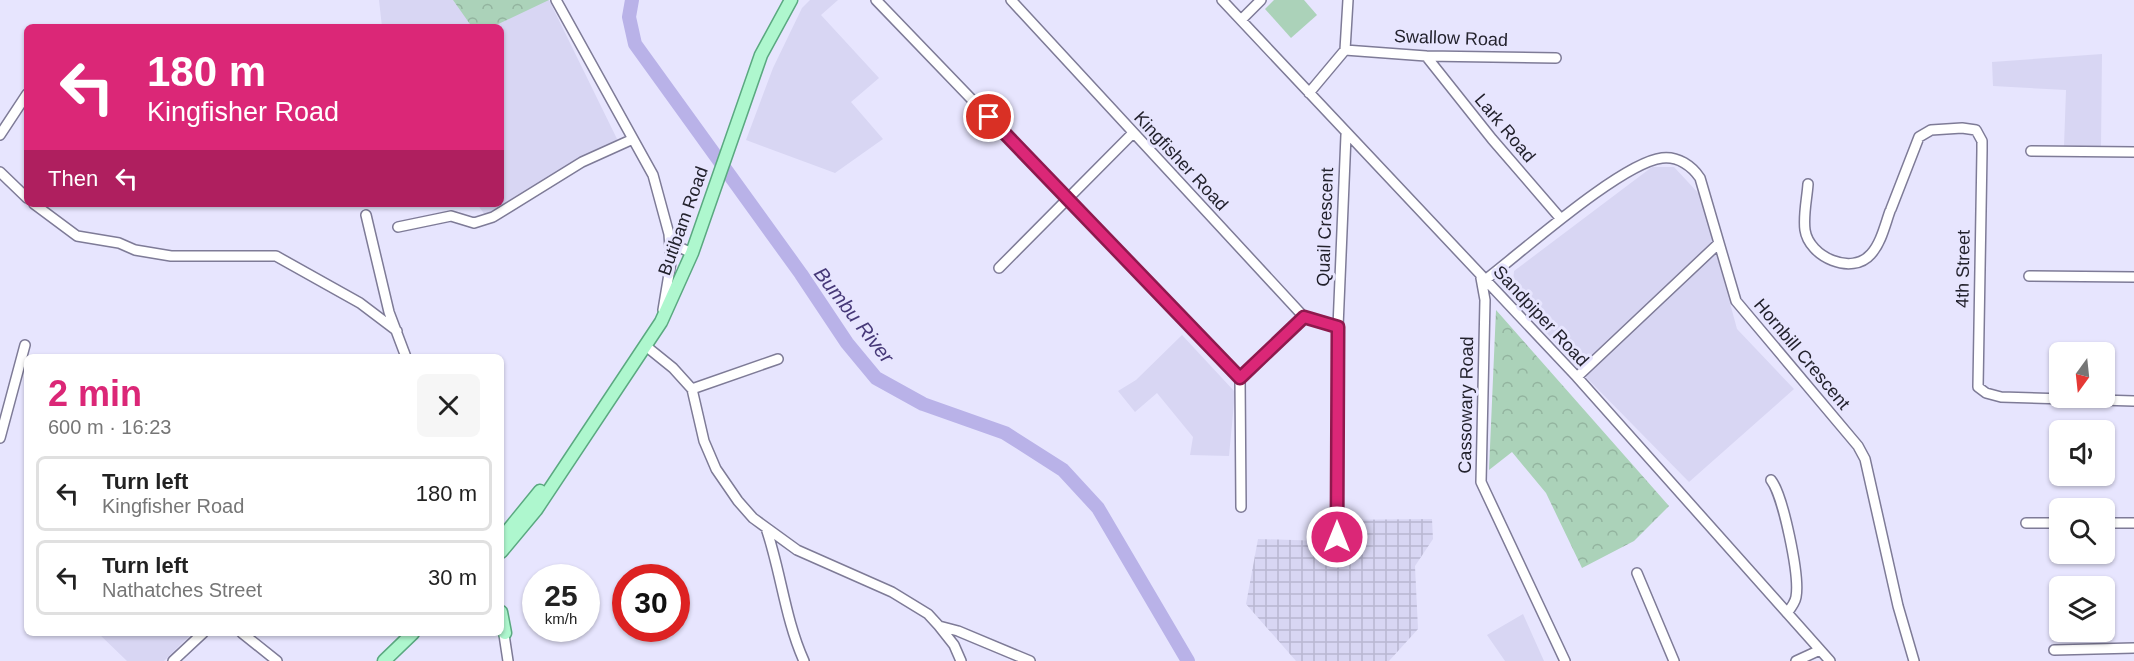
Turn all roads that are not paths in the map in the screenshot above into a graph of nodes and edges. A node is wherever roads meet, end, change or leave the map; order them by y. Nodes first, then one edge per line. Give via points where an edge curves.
1 (556, 0) edge
2 (791, 0) edge
3 (876, 0) edge
4 (1011, 0) edge
5 (1222, 0) edge
6 (1261, 0) edge
7 (1348, 0) edge
8 (1241, 20) junction
9 (1345, 50) junction
10 (1426, 56) junction
11 (1556, 58) dead end
12 (1309, 93) junction
13 (24, 99) edge
14 (1132, 134) junction
15 (0, 135) edge
16 (1346, 135) junction
17 (633, 139) junction
18 (2031, 151) dead end
19 (2134, 152) edge
20 (0, 172) edge
21 (1808, 184) dead end
22 (24, 195) edge
23 (1069, 200) junction
24 (38, 207) edge
25 (366, 215) dead end
26 (1561, 219) junction
27 (398, 227) dead end
28 (670, 243) junction
29 (1718, 244) junction
30 (692, 254) junction
31 (999, 268) dead end
32 (2029, 276) dead end
33 (2134, 277) edge
34 (1483, 278) junction
35 (1304, 317) junction
36 (661, 322) junction
37 (1338, 327) junction
38 (397, 331) junction
39 (25, 345) dead end
40 (646, 347) junction
41 (405, 354) edge
42 (778, 359) dead end
43 (1577, 377) junction
44 (1240, 378) junction
45 (692, 389) junction
46 (2134, 401) edge
47 (0, 438) edge
48 (1771, 480) dead end
49 (1241, 507) dead end
50 (2026, 523) dead end
51 (2049, 523) edge
52 (2115, 523) edge
53 (2134, 523) edge
54 (766, 528) junction
55 (1337, 537) dead end
56 (504, 546) edge
57 (1637, 573) dead end
58 (1787, 613) junction
59 (939, 626) junction
60 (199, 636) edge
61 (246, 636) edge
62 (410, 636) edge
63 (504, 636) edge
64 (2134, 648) edge
65 (1820, 650) junction
66 (2054, 650) dead end
67 (173, 661) edge
68 (277, 661) edge
69 (384, 661) edge
70 (508, 661) edge
71 (804, 661) edge
72 (961, 661) edge
73 (1030, 661) edge
74 (1565, 661) edge
75 (1674, 661) edge
76 (1796, 661) edge
77 (1830, 661) edge
78 (1914, 661) edge

1 - 17 street
2 - 30 main road, Butibam Road via 761,55
3 - 23 street
4 - 14 street, Kingfisher Road
5 - 8 street, Sandpiper Road
6 - 8 street
7 - 9 street
8 - 12 street, Sandpiper Road
9 - 10 street, Swallow Road
9 - 12 street
10 - 11 street, Swallow Road
10 - 26 street, Lark Road
12 - 16 street, Sandpiper Road
13 - 15 street
14 - 23 street
14 - 35 street, Kingfisher Road
16 - 34 street, Sandpiper Road
16 - 37 street, Quail Crescent
17 - 27 street via 582,162 493,217 474,223 451,216
17 - 28 street via 654,176
18 - 19 street
20 - 22 street
21 - 46 street, 4th Street via 1808,238 1823,255 1837,262 1855,263 1871,255 1919,137 1931,130 1976,130 1982,141 1978,387 2001,397
23 - 31 street
23 - 44 street
24 - 38 street via 76,236 119,243 135,250 171,256 276,256 360,303
25 - 38 street
26 - 29 street, Hornbill Crescent via 1623,176 1661,158 1670,158 1694,169 1700,178
26 - 34 street, Hornbill Crescent
28 - 30 street
28 - 36 street via 671,262
29 - 43 street
29 - 78 street, Hornbill Crescent via 1736,301 1865,459
30 - 36 main road, Butibam Road
32 - 33 street
34 - 43 street, Sandpiper Road
34 - 74 street, Cassowary Road via 1481,482
35 - 37 street
35 - 44 street
36 - 40 main road, Butibam Road
37 - 55 street, Quail Crescent
38 - 41 street
39 - 47 street
40 - 45 street
40 - 56 main road, Butibam Road via 536,510
42 - 45 street
43 - 58 street, Sandpiper Road
44 - 49 street
45 - 54 street via 704,441 716,469 738,501
48 - 58 street via 1782,503 1796,581 1795,601
50 - 51 street
52 - 53 street
54 - 59 street via 797,550 892,592 928,614
54 - 71 street via 793,637
57 - 75 street
58 - 65 street, Sandpiper Road
59 - 72 street
59 - 73 street
60 - 67 street
61 - 68 street
62 - 69 main road
63 - 70 street
64 - 66 street
65 - 76 street
65 - 77 street, Sandpiper Road

